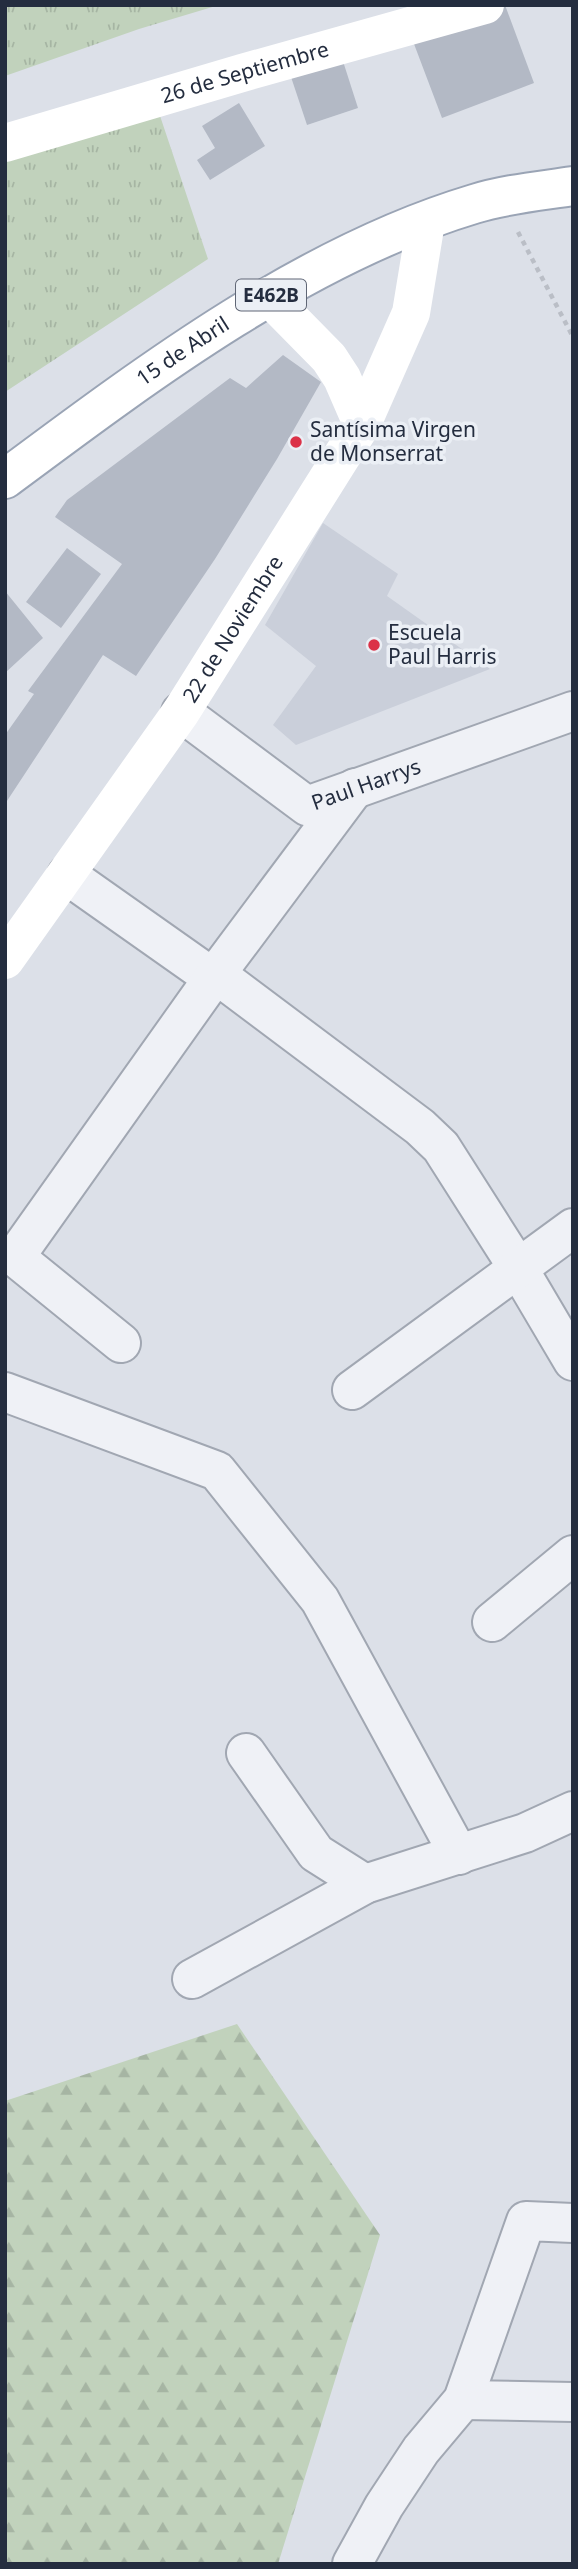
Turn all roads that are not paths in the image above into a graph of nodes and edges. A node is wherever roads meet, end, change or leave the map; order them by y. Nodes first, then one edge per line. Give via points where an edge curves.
1 (485, 5) edge
2 (5, 143) edge
3 (573, 186) edge
4 (426, 222) junction
5 (268, 296) junction
6 (362, 424) junction
7 (5, 479) edge
8 (573, 711) edge
9 (181, 712) junction
10 (355, 788) junction
11 (67, 874) junction
12 (5, 960) edge
13 (215, 976) junction
14 (573, 1228) edge
15 (518, 1268) junction
16 (121, 1343) dead end
17 (573, 1361) edge
18 (352, 1390) dead end
19 (5, 1392) edge
20 (573, 1555) edge
21 (492, 1622) dead end
22 (246, 1753) dead end
23 (573, 1811) edge
24 (459, 1855) junction
25 (365, 1884) junction
26 (192, 1979) dead end
27 (573, 2222) edge
28 (463, 2400) junction
29 (573, 2402) edge
30 (352, 2564) edge

1 - 2 street, 26 de Septiembre
3 - 4 street, 15 de Abril / E462B via 474,204
4 - 5 street, 15 de Abril / E462B via 389,234
4 - 6 street, 22 de Noviembre via 411,313
5 - 6 street via 329,358
5 - 7 street, 15 de Abril / E462B via 167,362
6 - 9 street, 22 de Noviembre
8 - 10 street, Paul Harrys
9 - 10 street, Paul Harrys via 307,806
9 - 11 street, 22 de Noviembre
10 - 13 street
11 - 12 street, 22 de Noviembre
11 - 13 street
13 - 15 street via 441,1147
13 - 16 street via 15,1256
14 - 15 street
15 - 17 street
15 - 18 street
19 - 24 street via 217,1471 320,1600
20 - 21 street
22 - 25 street via 316,1853
23 - 24 street
24 - 25 street
25 - 26 street
27 - 28 street via 526,2221
28 - 29 street
28 - 30 street via 421,2450

